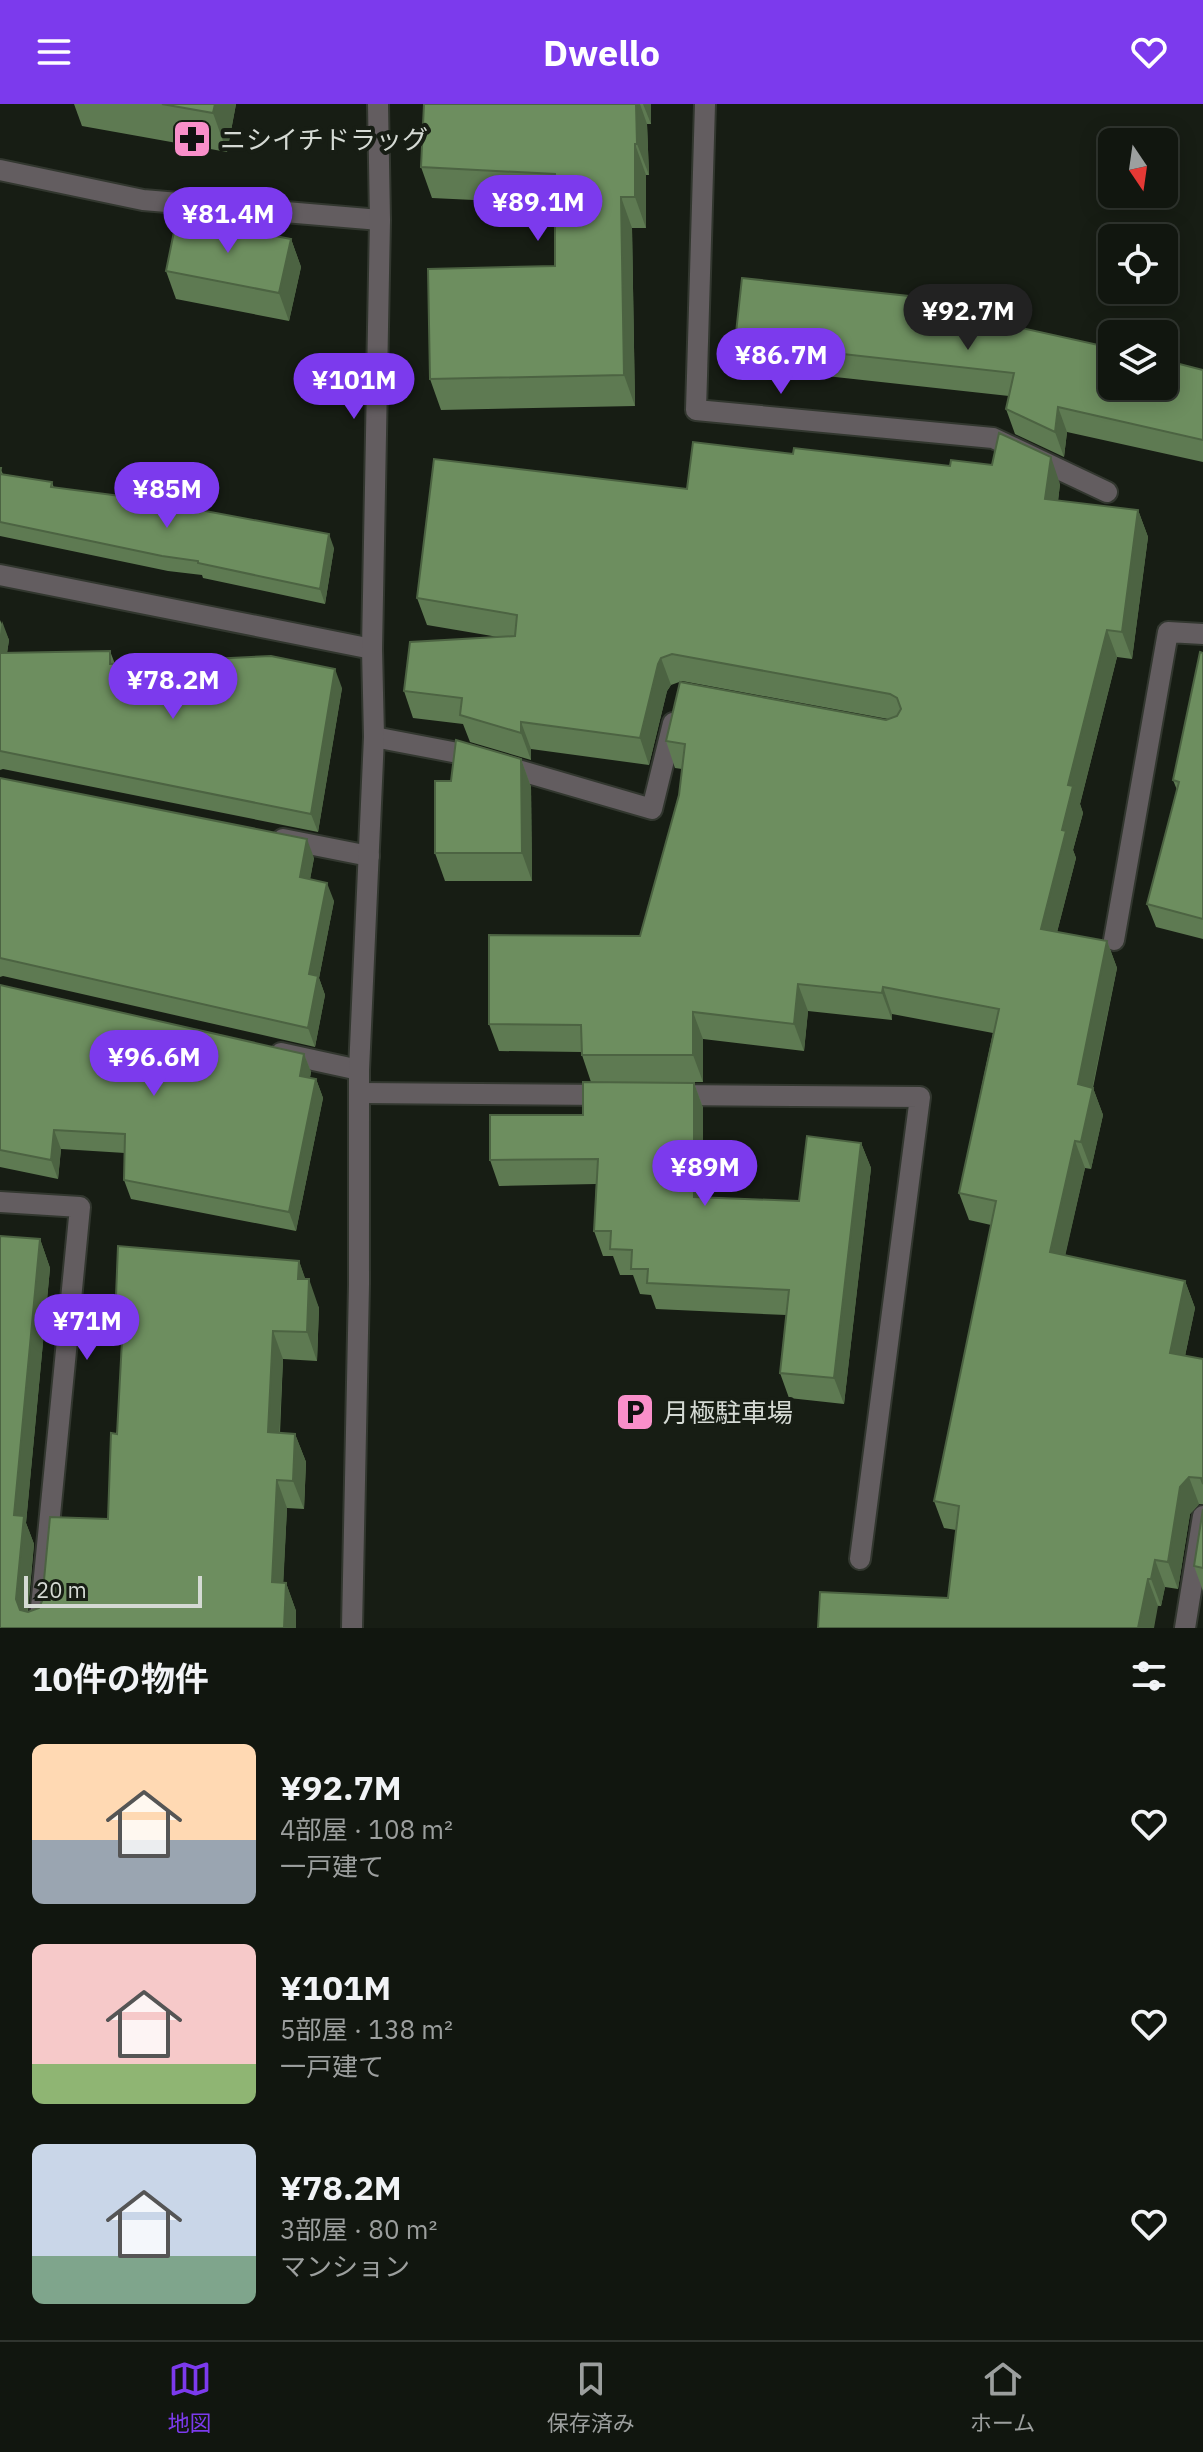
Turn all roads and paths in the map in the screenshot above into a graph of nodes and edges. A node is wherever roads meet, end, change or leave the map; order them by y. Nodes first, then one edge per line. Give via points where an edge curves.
1 (378, 104) edge
2 (705, 104) edge
3 (0, 170) edge
4 (380, 220) junction
5 (1107, 492) dead end
6 (0, 575) edge
7 (1203, 634) edge
8 (372, 649) junction
9 (676, 708) edge
10 (374, 737) junction
11 (261, 834) edge
12 (369, 856) junction
13 (1114, 940) dead end
14 (254, 1047) edge
15 (359, 1070) junction
16 (361, 1093) junction
17 (0, 1202) edge
18 (1203, 1516) edge
19 (860, 1559) dead end
20 (39, 1628) edge
21 (352, 1628) edge
22 (1185, 1628) edge

1 - 4 street
2 - 5 street via 696,410 993,438
3 - 4 street via 143,200
4 - 8 street
6 - 8 street
7 - 13 street via 1168,632
8 - 10 street
9 - 10 street via 652,809 463,754
10 - 12 street
11 - 12 street
12 - 15 street
14 - 15 street
15 - 16 street
16 - 19 street via 920,1097
16 - 21 street
17 - 20 street via 80,1207
18 - 22 street

